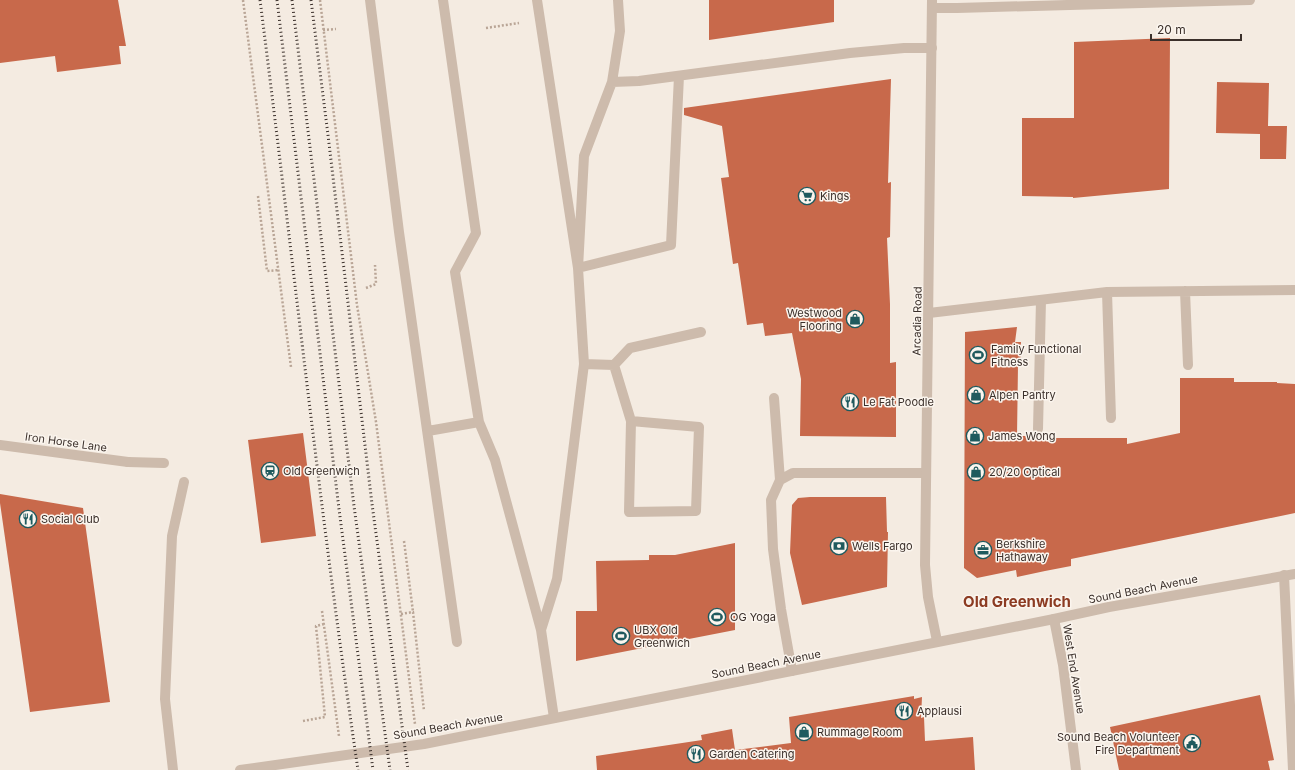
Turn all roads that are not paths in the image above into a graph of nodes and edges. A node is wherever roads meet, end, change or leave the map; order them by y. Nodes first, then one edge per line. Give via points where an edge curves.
1 (370, 0) edge
2 (443, 0) edge
3 (537, 0) edge
4 (618, 0) edge
5 (1250, 0) edge
6 (932, 4) edge
7 (932, 48) junction
8 (679, 76) junction
9 (612, 82) junction
10 (578, 268) junction
11 (1295, 290) edge
12 (1185, 291) junction
13 (1107, 292) junction
14 (1041, 300) junction
15 (929, 313) junction
16 (701, 332) dead end
17 (584, 364) junction
18 (614, 365) junction
19 (1188, 365) dead end
20 (774, 398) dead end
21 (1111, 418) dead end
22 (631, 421) junction
23 (479, 422) junction
24 (1038, 429) dead end
25 (428, 431) junction
26 (0, 445) edge
27 (164, 463) dead end
28 (926, 473) junction
29 (780, 480) junction
30 (184, 482) dead end
31 (1295, 574) edge
32 (1284, 575) junction
33 (1054, 618) junction
34 (541, 630) junction
35 (937, 641) junction
36 (457, 642) dead end
37 (792, 671) junction
38 (554, 718) junction
39 (173, 770) edge
40 (240, 770) edge
41 (1076, 770) edge
42 (1293, 770) edge

1 - 25 street via 399,232
2 - 23 street via 476,233 455,272
3 - 10 street
4 - 9 street via 620,31
5 - 6 street via 957,8
6 - 7 street, Arcadia Road
7 - 8 street via 904,48
7 - 15 street, Arcadia Road
8 - 9 street
8 - 10 street via 671,245
9 - 10 street via 584,156
10 - 17 street
11 - 12 street
12 - 13 street
12 - 19 street
13 - 14 street
13 - 21 street
14 - 15 street
14 - 24 street
15 - 28 street, Arcadia Road
16 - 18 street via 630,348
17 - 18 street
17 - 34 street via 557,579
18 - 22 street
20 - 29 street
22 - 22 street via 629,512 696,511 699,427
23 - 25 street
23 - 34 street via 495,460
25 - 36 street
26 - 27 street, Iron Horse Lane via 128,462
28 - 29 street via 793,473
28 - 35 street, Arcadia Road via 925,565 928,597
29 - 37 street via 771,500 773,549
30 - 39 street via 172,536 164,699
31 - 32 street, Sound Beach Avenue
32 - 33 street, Sound Beach Avenue
32 - 42 street
33 - 35 street, Sound Beach Avenue
33 - 41 street, West End Avenue via 1063,664
34 - 38 street
35 - 37 street, Sound Beach Avenue
37 - 38 street, Sound Beach Avenue
38 - 40 street, Sound Beach Avenue via 424,744

